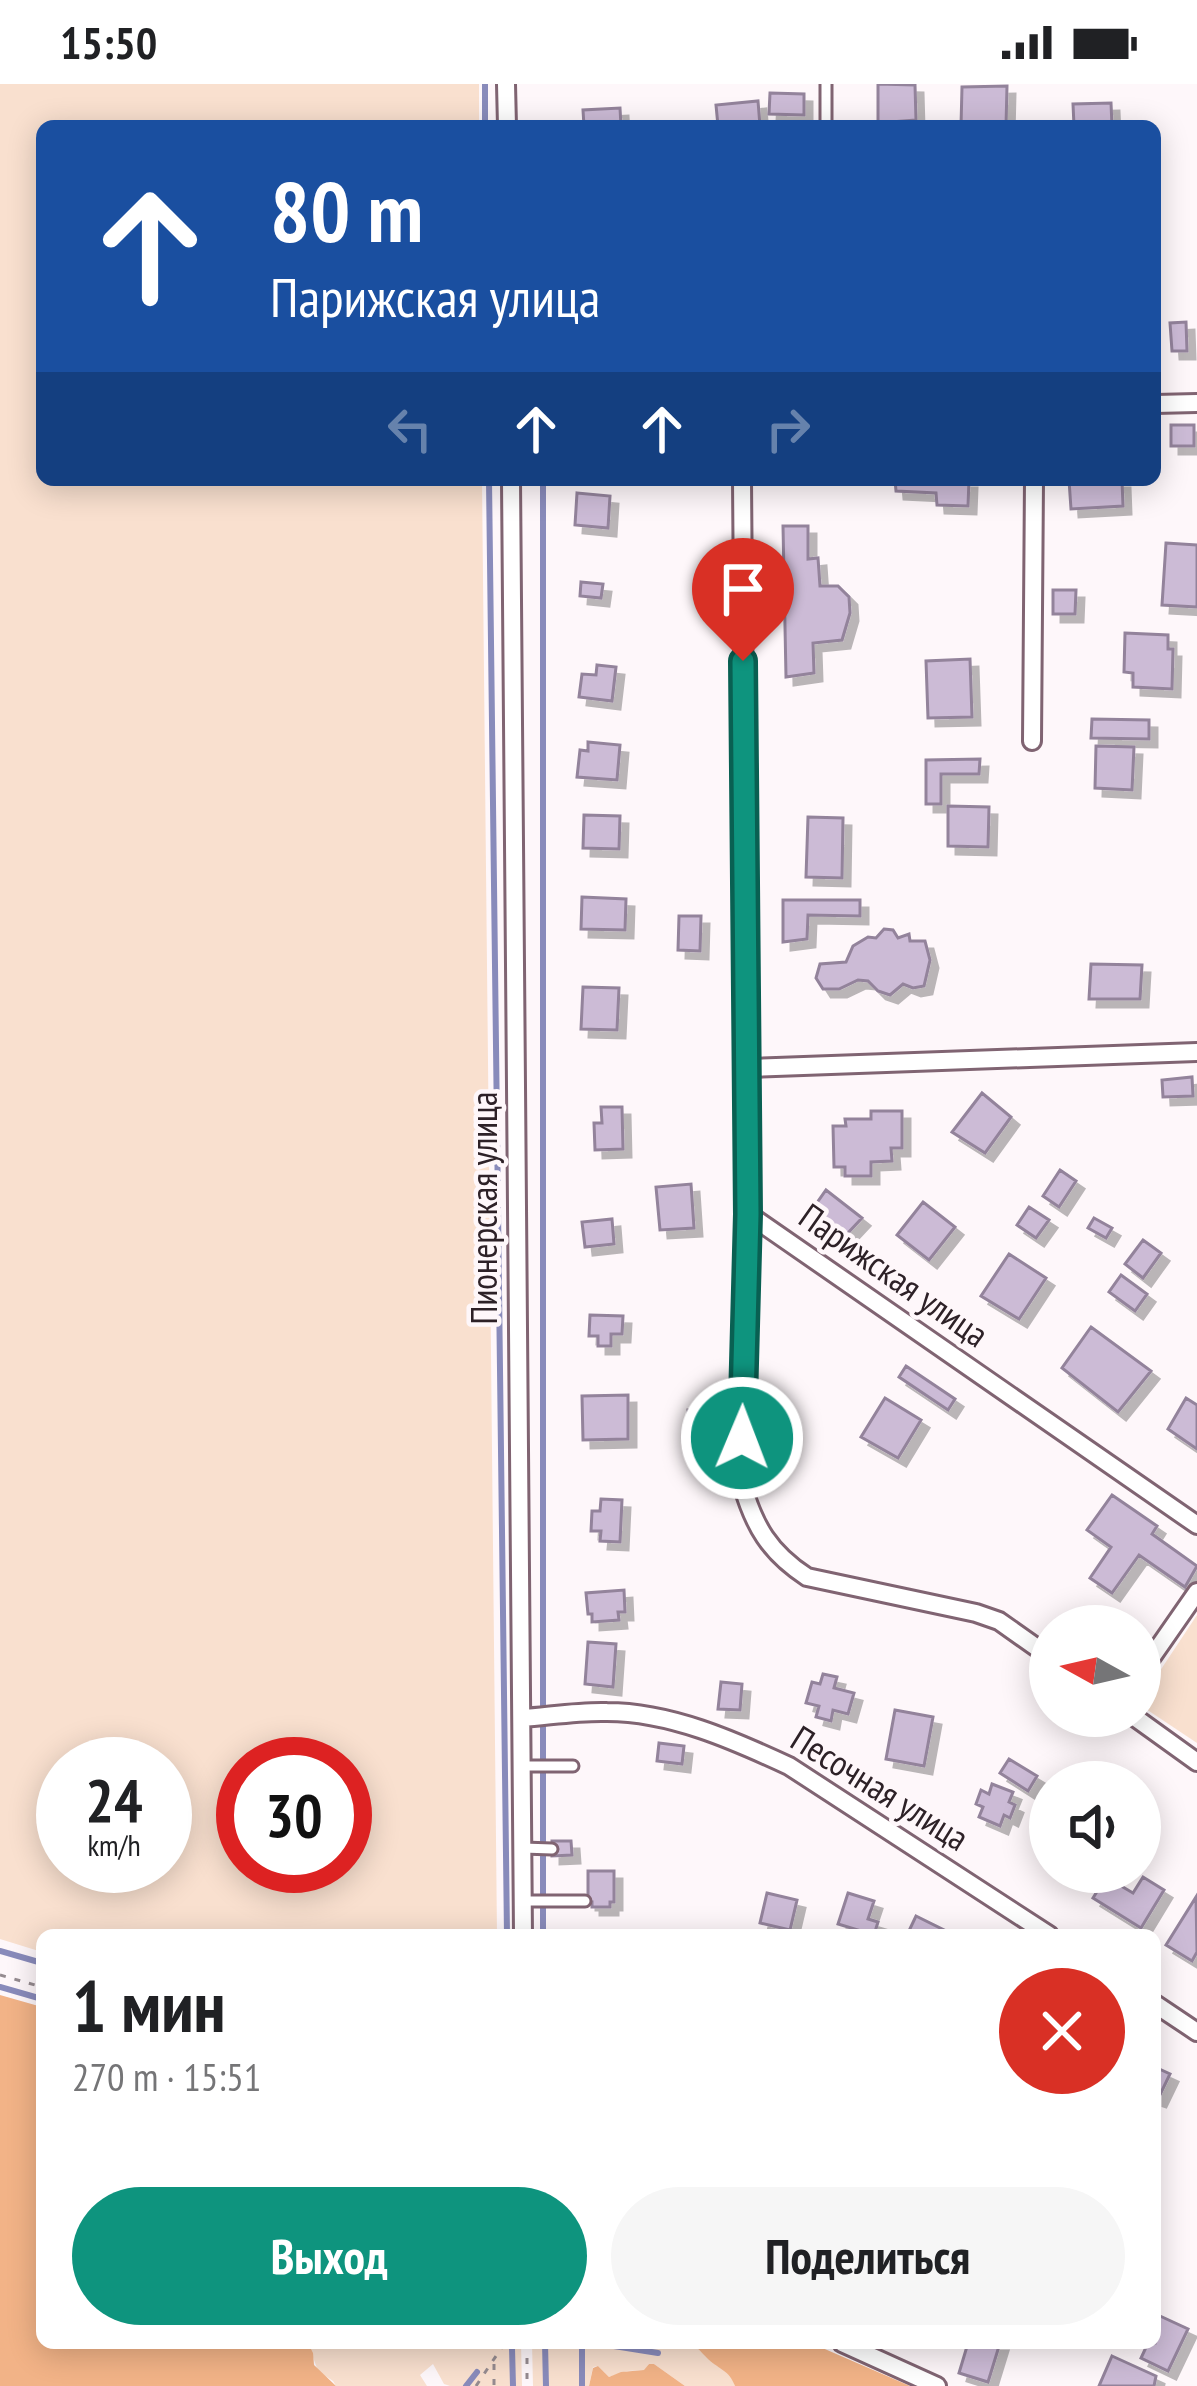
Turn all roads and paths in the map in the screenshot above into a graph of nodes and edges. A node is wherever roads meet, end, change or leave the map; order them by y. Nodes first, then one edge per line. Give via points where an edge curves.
1 (506, 84) edge
2 (826, 84) edge
3 (507, 120) edge
4 (826, 120) edge
5 (1197, 403) edge
6 (1161, 404) edge
7 (511, 486) edge
8 (742, 486) edge
9 (1034, 486) edge
10 (1032, 741) dead end
11 (1197, 1052) edge
12 (747, 1068) junction
13 (748, 1214) junction
14 (1197, 1525) edge
15 (1197, 1592) edge
16 (1029, 1642) edge
17 (1161, 1644) edge
18 (522, 1718) junction
19 (1161, 1736) edge
20 (1197, 1762) edge
21 (522, 1766) junction
22 (574, 1766) dead end
23 (523, 1848) junction
24 (552, 1849) dead end
25 (585, 1900) dead end
26 (523, 1901) junction
27 (523, 1929) edge
28 (1039, 1929) edge
29 (0, 1975) edge
30 (36, 1986) edge
31 (1161, 2009) edge
32 (1197, 2032) edge
33 (504, 2349) edge
34 (527, 2349) edge
35 (855, 2349) edge
36 (494, 2360) junction
37 (476, 2386) edge
38 (494, 2386) edge
39 (527, 2386) edge
40 (937, 2386) edge

1 - 3 street
2 - 4 lane
5 - 6 street
7 - 18 street, Пионерская улица
8 - 12 street, Парижская улица
9 - 10 street
11 - 12 street
12 - 13 street, Парижская улица
13 - 14 street, Парижская улица
13 - 16 street via 742,1484 765,1538 807,1577 976,1613
15 - 17 street
18 - 21 street, Пионерская улица
18 - 28 street, Песочная улица via 652,1717 752,1749
19 - 20 street
21 - 22 lane
21 - 23 street, Пионерская улица
23 - 24 lane
23 - 26 street, Пионерская улица
25 - 26 lane
26 - 27 street, Пионерская улица
29 - 30 path
31 - 32 street
33 - 36 path
34 - 39 path
35 - 40 street
36 - 37 path
36 - 38 path

